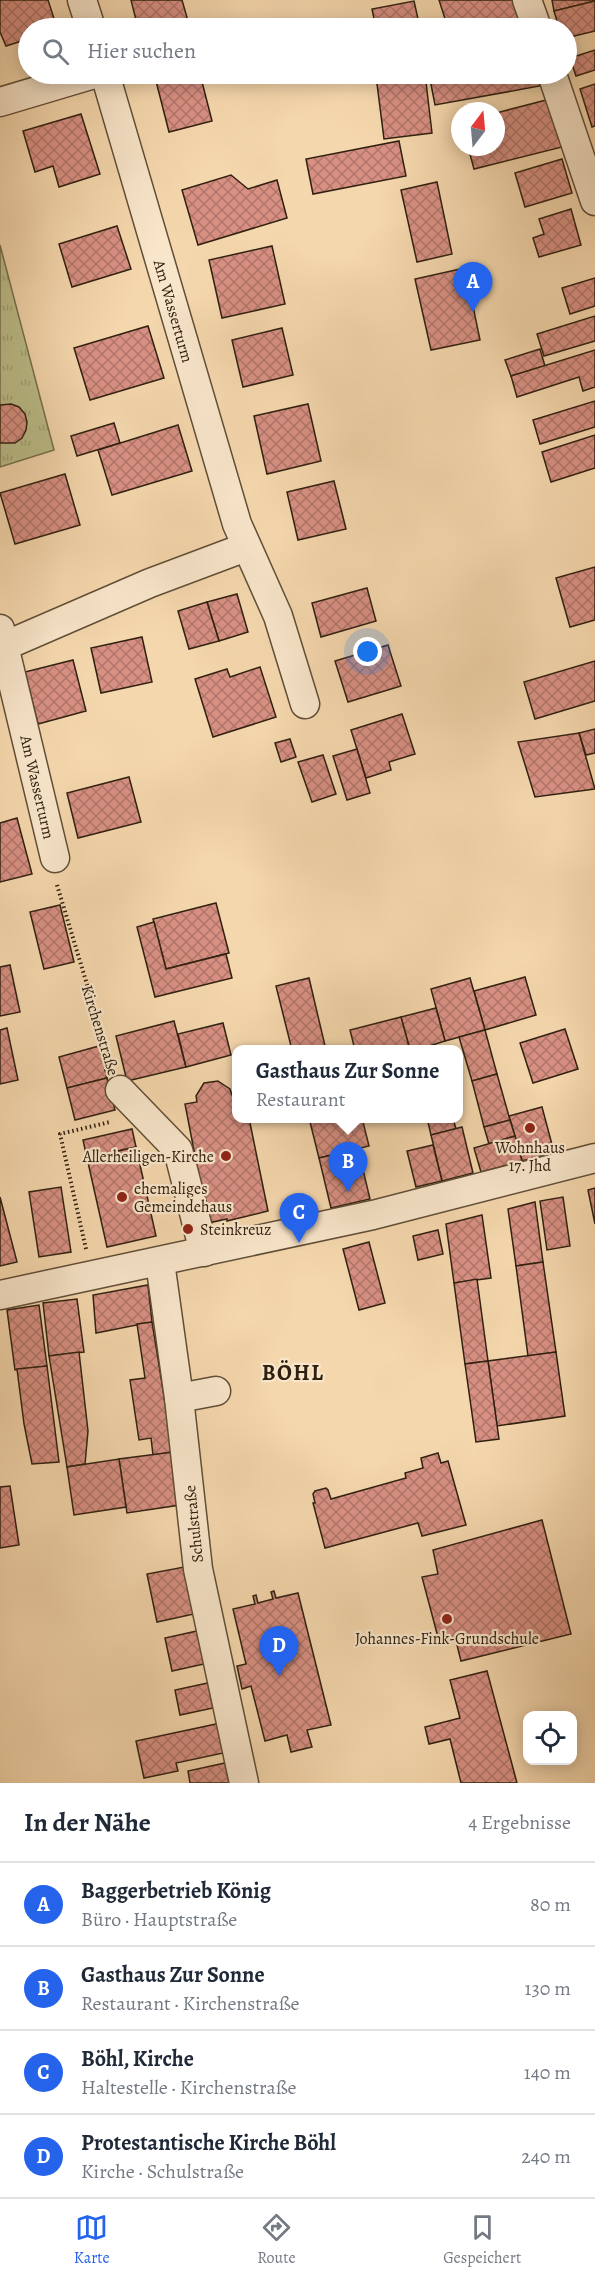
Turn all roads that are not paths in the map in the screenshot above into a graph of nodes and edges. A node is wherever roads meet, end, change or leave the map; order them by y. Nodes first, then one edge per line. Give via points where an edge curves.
1 (82, 0) edge
2 (527, 0) edge
3 (88, 18) edge
4 (533, 18) edge
5 (60, 84) edge
6 (108, 84) edge
7 (555, 84) edge
8 (0, 102) edge
9 (595, 201) edge
10 (246, 547) junction
11 (1, 641) edge
12 (305, 704) dead end
13 (55, 858) road end
14 (120, 1090) road end
15 (595, 1158) edge
16 (204, 1252) junction
17 (160, 1262) junction
18 (0, 1295) edge
19 (216, 1391) dead end
20 (179, 1398) junction
21 (244, 1783) edge

1 - 3 street
2 - 4 street
5 - 8 street
6 - 10 street, Am Wasserturm
7 - 9 street
10 - 11 street, Am Wasserturm
10 - 12 street, Am Wasserturm via 278,616
11 - 13 street, Am Wasserturm
14 - 16 street, Kirchenstraße via 178,1150
15 - 16 street via 373,1215
16 - 17 street
17 - 18 street
17 - 20 street, Schulstraße
19 - 20 street
20 - 21 street, Schulstraße via 198,1569

